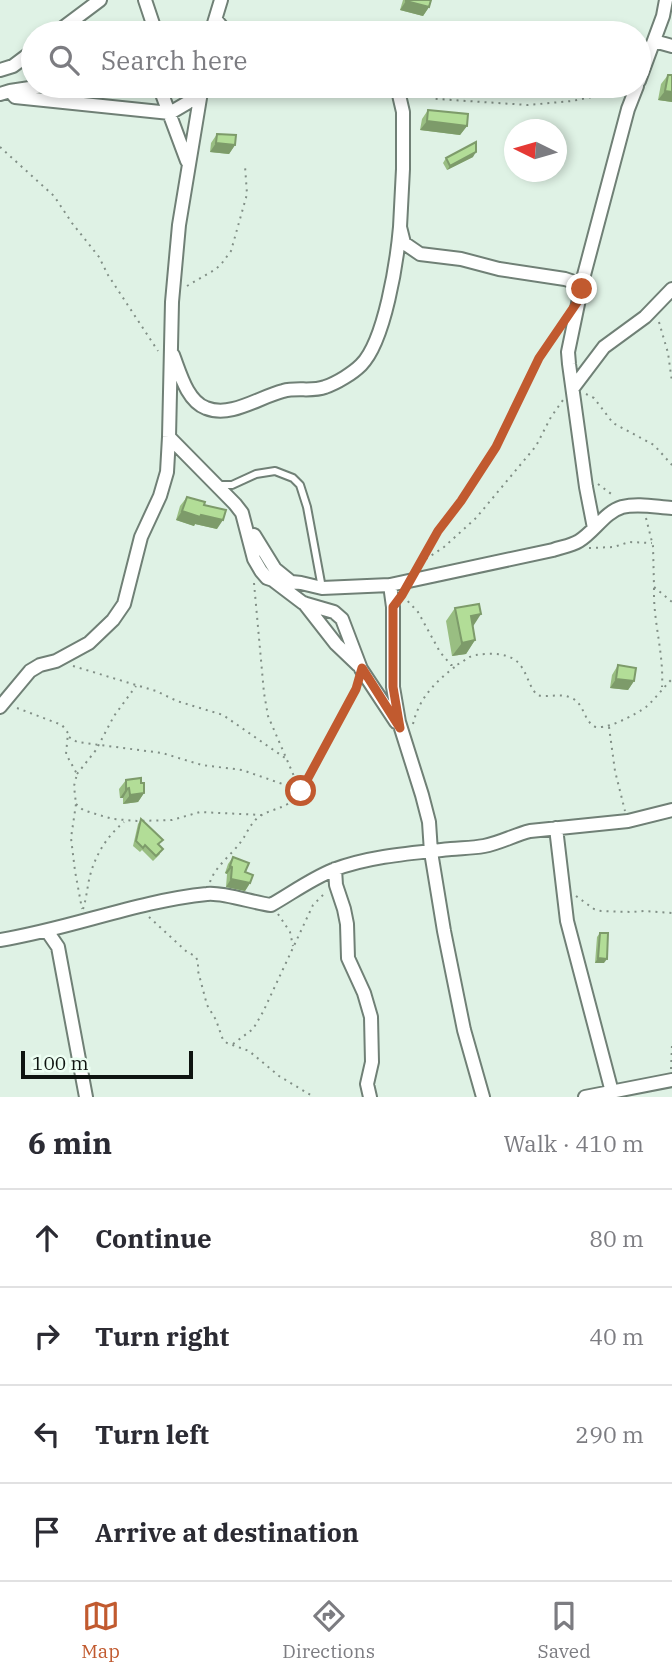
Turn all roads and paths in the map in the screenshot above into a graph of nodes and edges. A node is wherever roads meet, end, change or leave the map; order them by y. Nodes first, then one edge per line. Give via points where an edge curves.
1 (100, 0) edge
2 (145, 0) edge
3 (221, 0) edge
4 (666, 0) edge
5 (72, 21) edge
6 (152, 21) edge
7 (215, 21) edge
8 (654, 41) junction
9 (672, 46) edge
10 (651, 49) edge
11 (21, 60) edge
12 (0, 70) edge
13 (25, 98) edge
14 (164, 98) edge
15 (192, 98) edge
16 (200, 98) edge
17 (400, 98) edge
18 (434, 98) edge
19 (584, 98) edge
20 (632, 98) edge
21 (170, 113) junction
22 (0, 147) edge
23 (188, 164) junction
24 (245, 166) dead end
25 (400, 228) junction
26 (582, 289) junction
27 (672, 289) edge
28 (172, 302) junction
29 (655, 306) junction
30 (565, 320) dead end
31 (171, 352) junction
32 (171, 369) junction
33 (672, 382) edge
34 (573, 388) junction
35 (169, 437) junction
36 (672, 465) edge
37 (598, 484) dead end
38 (216, 485) junction
39 (614, 496) dead end
40 (642, 506) junction
41 (672, 508) edge
42 (242, 513) junction
43 (594, 528) junction
44 (652, 543) junction
45 (571, 545) junction
46 (273, 580) junction
47 (410, 580) junction
48 (254, 582) dead end
49 (291, 582) junction
50 (390, 585) junction
51 (654, 587) junction
52 (323, 588) junction
53 (402, 595) junction
54 (672, 602) edge
55 (303, 603) junction
56 (393, 607) junction
57 (56, 661) junction
58 (457, 666) junction
59 (362, 668) junction
60 (672, 679) edge
61 (136, 685) junction
62 (662, 689) junction
63 (1, 704) edge
64 (609, 726) junction
65 (406, 729) junction
66 (68, 737) junction
67 (100, 744) junction
68 (288, 760) junction
69 (77, 774) junction
70 (301, 791) junction
71 (76, 804) junction
72 (672, 810) edge
73 (263, 815) junction
74 (126, 820) junction
75 (628, 821) junction
76 (556, 828) junction
77 (431, 852) junction
78 (335, 869) junction
79 (336, 885) junction
80 (564, 887) junction
81 (210, 893) junction
82 (271, 905) junction
83 (141, 906) junction
84 (672, 913) edge
85 (47, 931) junction
86 (0, 940) edge
87 (293, 946) junction
88 (232, 1045) junction
89 (672, 1045) edge
90 (668, 1081) edge
91 (612, 1092) junction
92 (86, 1097) edge
93 (314, 1097) edge
94 (370, 1097) edge
95 (483, 1097) edge
96 (585, 1097) edge

1 - 5 street
2 - 6 street
3 - 7 street
4 - 8 street
8 - 9 street
8 - 10 street
11 - 12 street
13 - 21 street
14 - 21 street
15 - 21 street
16 - 23 street
17 - 25 street
18 - 19 path via 528,105
20 - 26 street
21 - 23 street
22 - 32 path via 54,196
23 - 28 street
24 - 28 path via 247,194 231,251
25 - 26 street via 404,243 419,254 565,279
25 - 31 street via 392,285 370,352 361,365 328,387 282,391 238,407 207,409 191,396
26 - 34 street via 568,352
27 - 29 street
28 - 31 street
29 - 33 path
29 - 34 street via 604,347
30 - 34 path via 539,358 496,447 420,563 476,519 537,446
31 - 32 street
32 - 35 street
34 - 36 path via 594,398 613,423 654,445
34 - 43 street
35 - 38 street
35 - 57 street via 167,472 141,537 124,604 89,643
37 - 39 path
38 - 42 street
38 - 52 lane via 232,485 275,471 293,478 307,507
40 - 41 street
40 - 43 street via 620,508
40 - 44 path
42 - 46 street via 254,559
42 - 49 street via 264,554
43 - 45 street
44 - 45 path
44 - 51 path
45 - 47 street
46 - 49 street
46 - 55 street
47 - 50 street
47 - 53 street
48 - 68 path via 268,716
49 - 52 street
50 - 52 street
50 - 56 street
51 - 54 path
51 - 62 path
53 - 56 street
53 - 58 path via 418,611 440,652
55 - 59 street via 335,644
55 - 59 street via 342,619
56 - 65 street via 393,687
57 - 61 path
57 - 63 street via 30,671
58 - 64 path via 474,655 508,656 520,664 537,695 573,698 592,726
58 - 65 path via 436,681
59 - 65 street
59 - 70 path via 356,689
60 - 62 path
61 - 67 path
61 - 68 path via 223,715
62 - 64 path via 644,709
63 - 66 path via 62,725
64 - 75 path
65 - 77 street via 429,822
66 - 67 path
66 - 69 path via 66,754
67 - 69 path
67 - 70 path via 242,770
68 - 70 path
69 - 71 path
70 - 73 path via 291,804
71 - 74 path via 83,810
71 - 74 path via 71,838 82,910 96,858
72 - 75 street
73 - 74 path via 201,812 172,820
73 - 81 path via 213,874
75 - 76 street
76 - 77 street via 518,834 481,847
76 - 80 street
77 - 78 street
77 - 95 street via 464,1030
78 - 79 street
78 - 82 street
79 - 87 path via 313,905
79 - 94 street via 347,924 348,958 370,1017
80 - 84 path via 601,911
80 - 91 street via 567,921
81 - 82 street
81 - 83 street
82 - 87 path via 290,932
83 - 85 street
83 - 88 path via 198,961 207,1005 223,1040
85 - 86 street
85 - 92 street via 58,947
87 - 88 path via 253,1029
88 - 93 path via 249,1051
89 - 90 path
90 - 91 street
91 - 96 street

